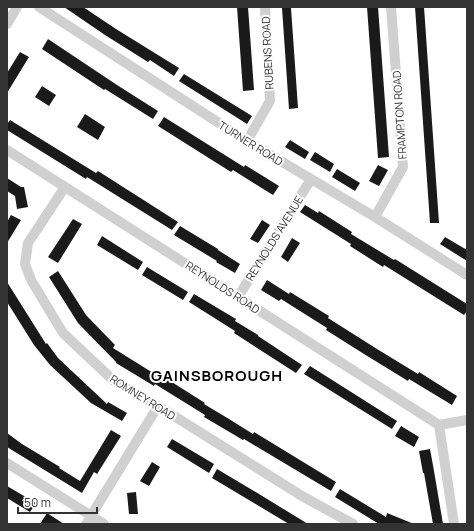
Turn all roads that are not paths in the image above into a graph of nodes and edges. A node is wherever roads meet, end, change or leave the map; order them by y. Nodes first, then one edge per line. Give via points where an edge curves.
1 (17, 7) edge
2 (39, 7) edge
3 (265, 7) edge
4 (391, 7) edge
5 (7, 24) edge
6 (247, 141) junction
7 (7, 150) edge
8 (311, 179) junction
9 (65, 187) junction
10 (375, 217) junction
11 (467, 274) edge
12 (238, 297) junction
13 (158, 406) junction
14 (467, 420) edge
15 (438, 425) junction
16 (7, 463) edge
17 (89, 520) edge
18 (104, 524) edge
19 (353, 524) edge
20 (454, 524) edge

1 - 5 street
2 - 6 street, TURNER ROAD
3 - 6 street, RUBENS ROAD via 270,101
4 - 10 street, FRAMPTON ROAD via 403,167
6 - 8 street, TURNER ROAD
7 - 9 street, REYNOLDS ROAD
8 - 10 street, TURNER ROAD
8 - 12 street, REYNOLDS AVENUE
9 - 12 street, REYNOLDS ROAD
9 - 13 street, ROMNEY ROAD via 28,243 25,264 31,280 63,333 114,381
10 - 11 street, TURNER ROAD
12 - 15 street, REYNOLDS ROAD
13 - 17 street
13 - 19 street, ROMNEY ROAD via 302,496
14 - 15 street
15 - 20 street
16 - 17 street
17 - 18 street

